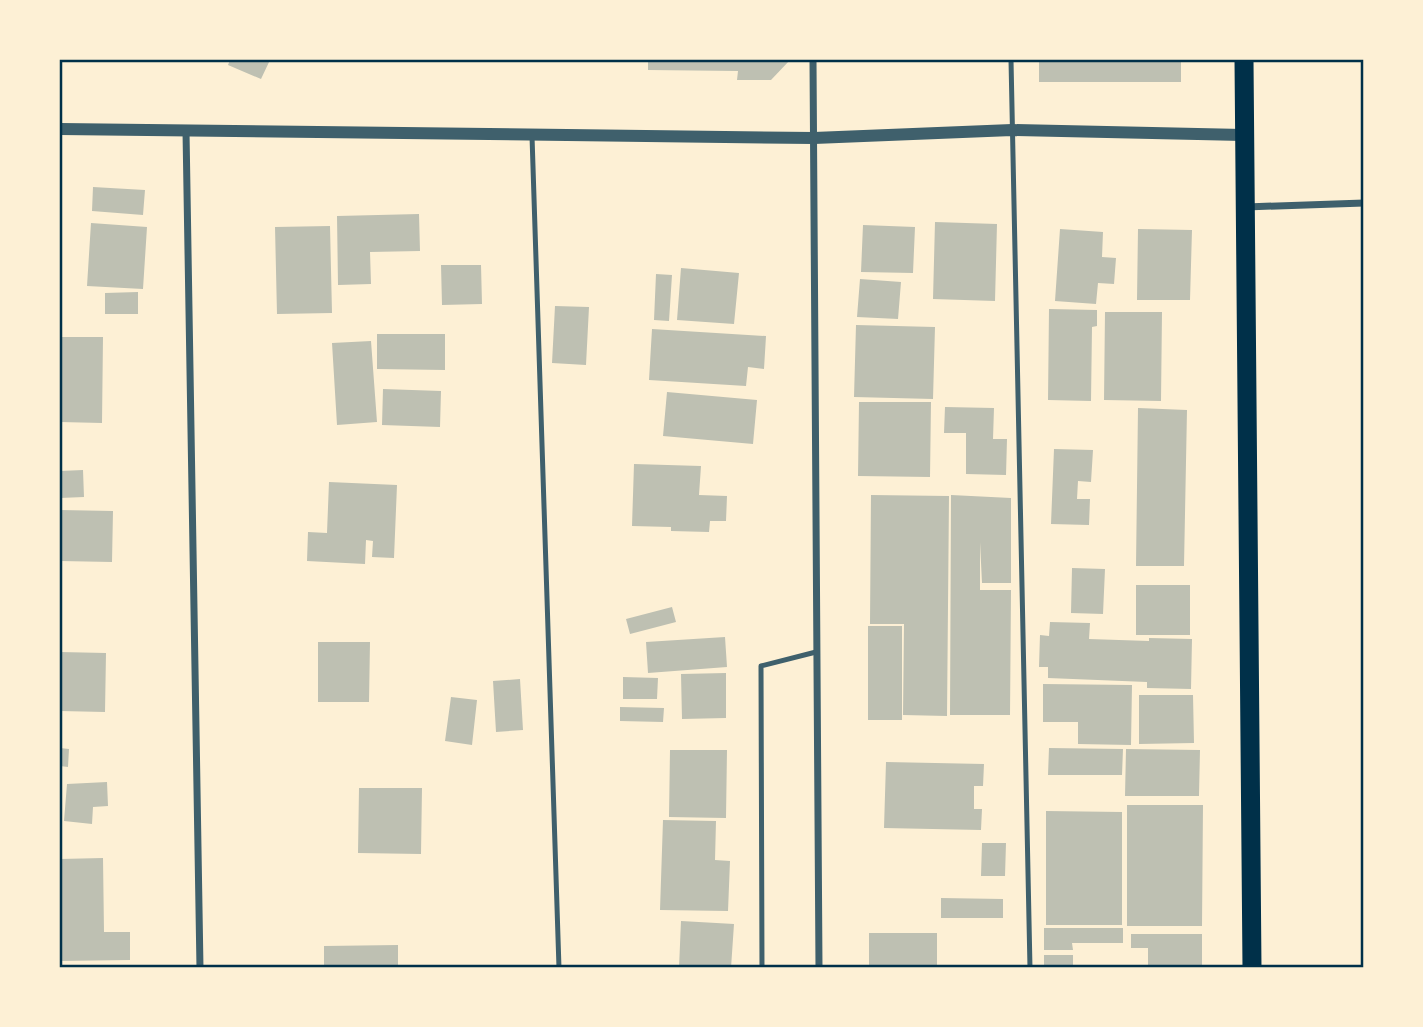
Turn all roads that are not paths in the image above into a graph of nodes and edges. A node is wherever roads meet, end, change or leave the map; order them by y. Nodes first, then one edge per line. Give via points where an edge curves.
1 (813, 60) edge
2 (1011, 60) edge
3 (1244, 60) edge
4 (60, 130) edge
5 (1012, 130) junction
6 (186, 131) junction
7 (1243, 135) junction
8 (532, 136) junction
9 (814, 138) junction
10 (1363, 203) edge
11 (1245, 207) junction
12 (816, 652) junction
13 (200, 968) edge
14 (559, 968) edge
15 (762, 968) edge
16 (818, 968) edge
17 (1030, 968) edge
18 (1252, 968) edge

1 - 9 street
2 - 5 lane
3 - 7 highway
4 - 6 street
5 - 7 street
5 - 9 street
5 - 17 lane
6 - 8 street
6 - 13 street
7 - 11 highway
8 - 9 street
8 - 14 lane
9 - 12 street
10 - 11 street
11 - 18 highway
12 - 15 lane via 761,666
12 - 16 street

